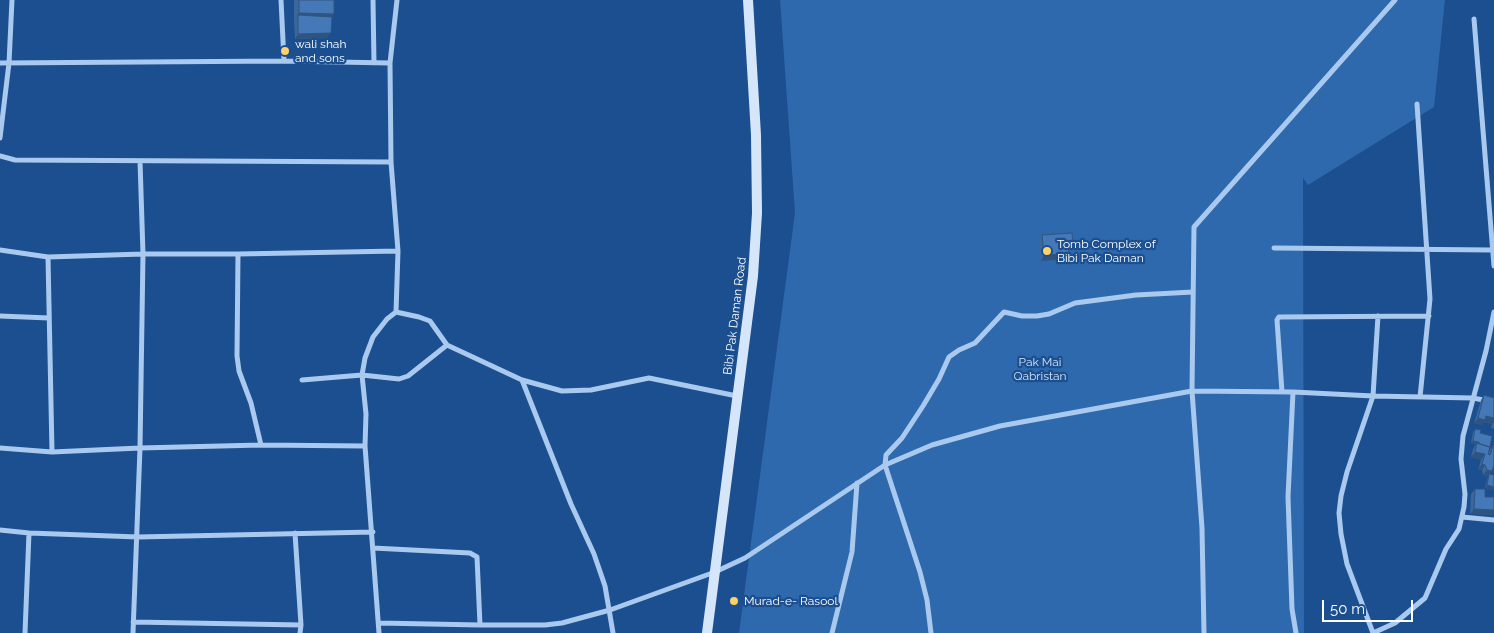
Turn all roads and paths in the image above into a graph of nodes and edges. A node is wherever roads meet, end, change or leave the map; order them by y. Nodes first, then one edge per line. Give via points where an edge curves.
1 (12, 0) edge
2 (281, 0) edge
3 (373, 0) edge
4 (397, 0) edge
5 (748, 0) edge
6 (1395, 0) edge
7 (1474, 19) dead end
8 (284, 61) junction
9 (0, 63) edge
10 (9, 63) junction
11 (374, 63) junction
12 (390, 63) junction
13 (1417, 104) dead end
14 (0, 138) edge
15 (0, 156) edge
16 (140, 161) junction
17 (391, 162) junction
18 (1492, 223) edge
19 (1274, 248) dead end
20 (1427, 249) junction
21 (0, 250) edge
22 (1493, 250) junction
23 (398, 251) junction
24 (142, 254) junction
25 (238, 254) junction
26 (48, 257) junction
27 (1494, 266) edge
28 (1194, 292) junction
29 (396, 312) junction
30 (1494, 312) edge
31 (0, 316) edge
32 (1378, 316) junction
33 (1428, 316) junction
34 (48, 318) junction
35 (447, 346) junction
36 (362, 375) junction
37 (302, 380) dead end
38 (522, 380) junction
39 (1192, 391) junction
40 (1282, 392) junction
41 (1293, 392) junction
42 (737, 396) junction
43 (1373, 396) junction
44 (1420, 396) junction
45 (1473, 398) junction
46 (1494, 402) edge
47 (261, 445) junction
48 (366, 446) junction
49 (0, 448) edge
50 (140, 448) junction
51 (52, 452) junction
52 (884, 465) junction
53 (857, 482) junction
54 (1462, 516) junction
55 (1494, 520) edge
56 (0, 530) edge
57 (373, 532) junction
58 (29, 533) junction
59 (295, 534) junction
60 (138, 537) junction
61 (373, 548) junction
62 (716, 572) junction
63 (610, 610) junction
64 (133, 622) junction
65 (379, 623) junction
66 (301, 625) junction
67 (480, 625) junction
68 (25, 633) edge
69 (133, 633) edge
70 (300, 633) edge
71 (379, 633) edge
72 (613, 633) edge
73 (707, 633) edge
74 (832, 633) edge
75 (931, 633) edge
76 (1204, 633) edge
77 (1296, 633) edge
78 (1373, 633) edge

1 - 10 street
2 - 8 street
3 - 11 street
4 - 12 street
5 - 42 street, Bibi Pak Daman Road via 757,213 754,276
6 - 28 street via 1194,228
7 - 18 street
8 - 10 street
8 - 11 street
9 - 10 street
10 - 14 street
11 - 12 street
12 - 17 street
13 - 20 street
15 - 16 street via 15,160
16 - 17 street
16 - 24 street
17 - 23 street
18 - 22 street
19 - 20 street
20 - 22 street
20 - 33 street
21 - 26 street
22 - 27 street
23 - 25 street
23 - 29 street
24 - 25 street
24 - 26 street
24 - 50 street
25 - 47 street via 237,356
26 - 34 street
28 - 39 street
28 - 52 street via 1075,303 1037,316 1004,312 976,343 949,357 923,406 902,438 886,455
29 - 35 street via 430,321
29 - 36 street via 373,337
30 - 45 street
31 - 34 street
32 - 33 street
32 - 40 street via 1278,318
32 - 43 street
33 - 44 street
34 - 51 street
35 - 36 street via 408,376 399,379
35 - 38 street
36 - 37 street
36 - 48 street
38 - 42 street via 562,391 591,390 649,378
38 - 63 street via 594,554
39 - 40 street
39 - 52 street via 1000,426 932,445
39 - 76 street via 1202,528
40 - 41 street
41 - 43 street
41 - 77 street via 1288,496 1292,609
42 - 62 street, Bibi Pak Daman Road
43 - 44 street
43 - 78 street via 1347,472 1340,513 1347,564
44 - 45 street
45 - 46 street
45 - 54 street via 1460,458 1465,494
47 - 48 street
47 - 50 street
48 - 57 street
49 - 51 street
50 - 51 street
50 - 60 street
52 - 53 street
52 - 75 street via 920,572
53 - 62 street via 745,558
53 - 74 street via 852,552
54 - 55 street
54 - 78 street via 1426,598 1395,623
56 - 58 street
57 - 59 street
57 - 61 street
58 - 60 street
58 - 68 street
59 - 60 street
59 - 66 street
60 - 64 street
61 - 65 street
61 - 67 street via 470,553 477,557
62 - 63 street
62 - 73 street, Bibi Pak Daman Road
63 - 67 street via 545,625
63 - 72 street
64 - 66 street
64 - 69 street
65 - 67 street
65 - 71 street
66 - 70 street

